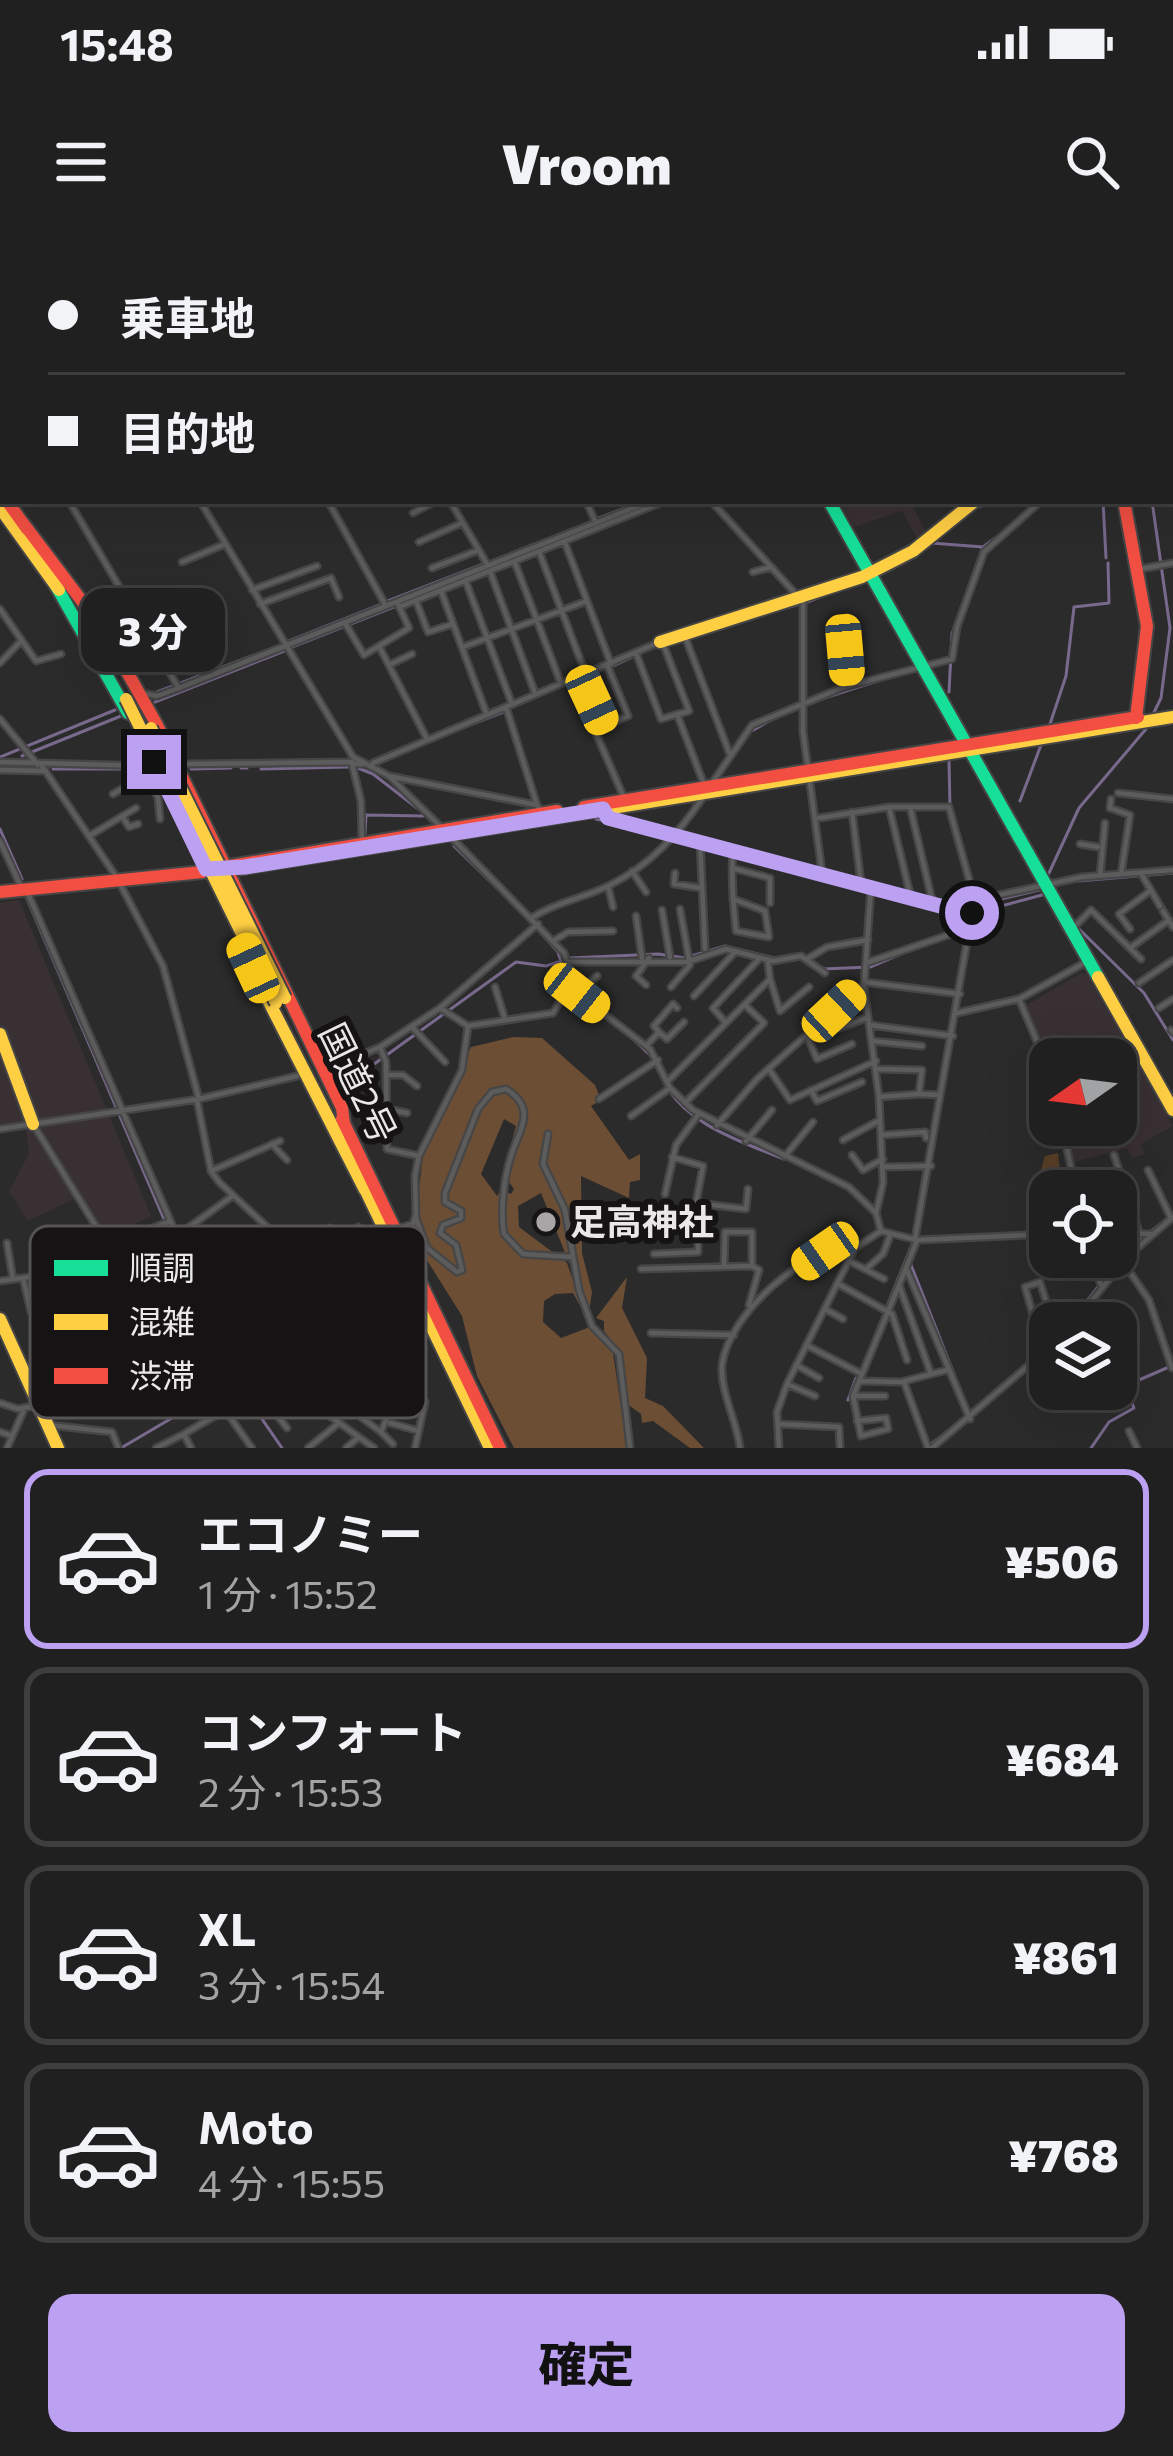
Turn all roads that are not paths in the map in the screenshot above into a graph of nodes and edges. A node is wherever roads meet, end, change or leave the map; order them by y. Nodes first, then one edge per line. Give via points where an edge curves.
1 (9, 504) edge
2 (71, 504) edge
3 (202, 504) edge
4 (330, 504) edge
5 (431, 504) edge
6 (452, 504) edge
7 (587, 504) edge
8 (644, 504) edge
9 (658, 504) edge
10 (714, 504) edge
11 (832, 504) edge
12 (971, 504) edge
13 (1038, 504) edge
14 (1125, 504) edge
15 (0, 508) edge
16 (413, 514) dead end
17 (462, 523) junction
18 (596, 523) junction
19 (419, 542) dead end
20 (565, 543) junction
21 (225, 544) junction
22 (479, 550) junction
23 (539, 553) junction
24 (182, 562) dead end
25 (515, 563) junction
26 (1173, 563) edge
27 (317, 566) dead end
28 (771, 567) junction
29 (432, 568) dead end
30 (490, 569) junction
31 (1140, 569) junction
32 (753, 572) dead end
33 (869, 573) junction
34 (466, 582) junction
35 (55, 584) junction
36 (440, 588) junction
37 (252, 590) junction
38 (339, 597) dead end
39 (802, 600) junction
40 (416, 601) junction
41 (587, 601) junction
42 (260, 604) junction
43 (398, 604) junction
44 (386, 606) junction
45 (0, 609) edge
46 (562, 610) junction
47 (537, 619) junction
48 (453, 624) junction
49 (345, 625) junction
50 (512, 629) junction
51 (684, 634) junction
52 (487, 638) junction
53 (22, 639) junction
54 (661, 641) junction
55 (286, 646) junction
56 (461, 647) junction
57 (380, 648) junction
58 (845, 650) dead end
59 (636, 652) junction
60 (61, 654) dead end
61 (412, 654) dead end
62 (0, 663) edge
63 (609, 664) junction
64 (921, 664) junction
65 (389, 665) junction
66 (583, 673) junction
67 (560, 681) junction
68 (178, 686) junction
69 (849, 686) junction
70 (536, 693) junction
71 (132, 695) junction
72 (802, 704) junction
73 (509, 706) junction
74 (677, 714) junction
75 (1173, 714) edge
76 (487, 716) junction
77 (1147, 718) junction
78 (0, 719) edge
79 (604, 727) junction
80 (426, 737) junction
81 (967, 747) junction
82 (730, 754) junction
83 (353, 760) junction
84 (189, 764) dead end
85 (371, 764) junction
86 (0, 766) edge
87 (150, 766) dead end
88 (42, 767) junction
89 (141, 770) junction
90 (810, 772) junction
91 (389, 776) junction
92 (707, 788) junction
93 (1118, 793) dead end
94 (113, 794) dead end
95 (1111, 799) dead end
96 (625, 800) junction
97 (1173, 800) edge
98 (603, 806) junction
99 (889, 807) junction
100 (136, 808) dead end
101 (911, 808) junction
102 (541, 812) junction
103 (852, 812) junction
104 (122, 816) junction
105 (819, 818) junction
106 (160, 819) dead end
107 (1105, 823) dead end
108 (139, 824) dead end
109 (446, 832) junction
110 (677, 835) junction
111 (89, 836) junction
112 (0, 841) edge
113 (700, 842) junction
114 (1080, 844) dead end
115 (362, 845) junction
116 (1101, 848) junction
117 (732, 851) junction
118 (228, 867) junction
119 (732, 868) junction
120 (206, 869) junction
121 (1173, 870) edge
122 (632, 871) junction
123 (822, 872) junction
124 (675, 873) dead end
125 (1121, 874) junction
126 (1142, 875) junction
127 (1100, 876) junction
128 (117, 878) junction
129 (861, 883) junction
130 (1045, 884) junction
131 (608, 886) junction
132 (701, 888) junction
133 (24, 889) junction
134 (871, 889) junction
135 (635, 891) dead end
136 (1150, 891) junction
137 (0, 892) edge
138 (911, 898) junction
139 (734, 899) junction
140 (977, 901) junction
141 (770, 903) dead end
142 (933, 904) junction
143 (614, 907) dead end
144 (680, 909) dead end
145 (662, 910) dead end
146 (636, 916) dead end
147 (973, 916) junction
148 (532, 917) junction
149 (538, 924) junction
150 (1171, 924) edge
151 (1130, 929) dead end
152 (1071, 930) junction
153 (613, 931) dead end
154 (868, 940) junction
155 (553, 941) junction
156 (1130, 948) junction
157 (705, 949) dead end
158 (735, 952) junction
159 (644, 957) junction
160 (670, 957) junction
161 (809, 958) junction
162 (690, 959) junction
163 (764, 959) junction
164 (1141, 959) dead end
165 (567, 960) junction
166 (1173, 960) edge
167 (1088, 961) junction
168 (866, 966) junction
169 (825, 973) dead end
170 (597, 976) dead end
171 (770, 979) junction
172 (571, 983) junction
173 (864, 983) junction
174 (1139, 983) dead end
175 (646, 985) dead end
176 (671, 987) dead end
177 (809, 987) dead end
178 (495, 988) dead end
179 (577, 993) junction
180 (959, 994) junction
181 (694, 996) dead end
182 (1019, 999) junction
183 (1173, 999) edge
184 (280, 1001) junction
185 (745, 1004) junction
186 (440, 1008) junction
187 (677, 1008) dead end
188 (1159, 1008) dead end
189 (957, 1013) junction
190 (505, 1019) junction
191 (869, 1021) junction
192 (684, 1022) dead end
193 (726, 1023) junction
194 (412, 1025) junction
195 (468, 1026) junction
196 (840, 1028) dead end
197 (659, 1032) junction
198 (0, 1034) edge
199 (807, 1036) junction
200 (951, 1036) junction
201 (1036, 1038) edge
202 (872, 1041) junction
203 (851, 1044) dead end
204 (646, 1046) junction
205 (922, 1046) dead end
206 (380, 1047) junction
207 (656, 1061) junction
208 (445, 1062) dead end
209 (876, 1065) junction
210 (331, 1068) dead end
211 (770, 1069) junction
212 (386, 1075) junction
213 (297, 1076) dead end
214 (862, 1082) dead end
215 (416, 1086) dead end
216 (668, 1088) junction
217 (811, 1090) junction
218 (920, 1094) junction
219 (941, 1095) junction
220 (880, 1097) junction
221 (198, 1099) junction
222 (599, 1099) dead end
223 (685, 1103) junction
224 (387, 1108) junction
225 (1173, 1109) edge
226 (118, 1110) junction
227 (772, 1111) dead end
228 (407, 1113) dead end
229 (631, 1116) dead end
230 (697, 1116) junction
231 (881, 1119) junction
232 (344, 1123) junction
233 (813, 1123) dead end
234 (33, 1124) junction
235 (717, 1125) junction
236 (0, 1129) edge
237 (548, 1134) dead end
238 (882, 1135) junction
239 (926, 1138) dead end
240 (843, 1140) dead end
241 (746, 1141) junction
242 (280, 1142) dead end
243 (272, 1144) junction
244 (852, 1155) dead end
245 (1114, 1155) dead end
246 (419, 1156) junction
247 (785, 1156) junction
248 (672, 1157) junction
249 (287, 1160) dead end
250 (883, 1163) junction
251 (929, 1166) junction
252 (1148, 1170) dead end
253 (211, 1171) junction
254 (748, 1189) dead end
255 (365, 1190) junction
256 (665, 1195) dead end
257 (231, 1197) junction
258 (876, 1213) junction
259 (416, 1214) junction
260 (1172, 1217) edge
261 (168, 1222) junction
262 (698, 1224) dead end
263 (96, 1226) edge
264 (157, 1226) edge
265 (170, 1226) edge
266 (191, 1226) edge
267 (265, 1226) edge
268 (382, 1226) edge
269 (394, 1226) edge
270 (407, 1226) edge
271 (420, 1226) edge
272 (881, 1231) junction
273 (1139, 1232) joint
274 (1152, 1232) junction
275 (891, 1234) junction
276 (1029, 1235) edge
277 (916, 1239) junction
278 (7, 1244) dead end
279 (426, 1245) edge
280 (855, 1248) junction
281 (1137, 1248) edge
282 (698, 1252) junction
283 (653, 1253) dead end
284 (571, 1257) junction
285 (849, 1261) junction
286 (724, 1266) junction
287 (752, 1266) junction
288 (698, 1267) junction
289 (906, 1268) junction
290 (641, 1269) dead end
291 (866, 1270) junction
292 (30, 1277) edge
293 (23, 1278) junction
294 (1098, 1278) edge
295 (1106, 1278) edge
296 (1134, 1278) edge
297 (884, 1279) dead end
298 (13, 1280) junction
299 (0, 1281) edge
300 (838, 1284) junction
301 (899, 1285) junction
302 (1101, 1285) junction
303 (426, 1295) edge
304 (1029, 1302) edge
305 (1046, 1302) edge
306 (1089, 1302) edge
307 (748, 1307) junction
308 (30, 1308) edge
309 (825, 1309) junction
310 (886, 1310) junction
311 (426, 1317) edge
312 (0, 1318) edge
313 (843, 1319) dead end
314 (651, 1333) dead end
315 (734, 1335) junction
316 (806, 1345) junction
317 (907, 1360) dead end
318 (796, 1365) junction
319 (1029, 1365) edge
320 (1172, 1368) edge
321 (949, 1369) junction
322 (932, 1374) junction
323 (861, 1377) junction
324 (819, 1378) dead end
325 (904, 1382) junction
326 (787, 1384) junction
327 (30, 1386) edge
328 (815, 1396) dead end
329 (853, 1396) junction
330 (885, 1396) dead end
331 (0, 1403) edge
332 (30, 1407) edge
333 (23, 1412) dead end
334 (968, 1417) junction
335 (45, 1418) edge
336 (211, 1418) edge
337 (230, 1418) edge
338 (279, 1418) edge
339 (332, 1418) edge
340 (362, 1418) edge
341 (390, 1418) edge
342 (422, 1418) edge
343 (857, 1421) junction
344 (339, 1423) junction
345 (389, 1423) junction
346 (778, 1424) junction
347 (48, 1425) junction
348 (286, 1428) dead end
349 (419, 1431) junction
350 (1130, 1431) dead end
351 (0, 1432) edge
352 (381, 1432) junction
353 (184, 1434) junction
354 (12, 1436) junction
355 (359, 1437) junction
356 (393, 1444) dead end
357 (495, 1446) edge
358 (188, 1447) edge
359 (250, 1447) edge
360 (931, 1447) edge
361 (7, 1448) edge
362 (58, 1448) edge
363 (118, 1448) edge
364 (156, 1448) edge
365 (308, 1448) edge
366 (346, 1448) edge
367 (374, 1448) edge
368 (415, 1448) edge
369 (630, 1448) edge
370 (740, 1448) edge
371 (778, 1448) edge
372 (840, 1448) edge
373 (1137, 1448) edge

1 - 71 main road, 国道2号
2 - 68 street
3 - 21 street
4 - 44 street
5 - 16 street
6 - 17 street
7 - 18 street
8 - 18 street
9 - 20 street
10 - 28 street
11 - 33 main road
12 - 33 main road via 913,551
13 - 64 street via 984,552 949,659
14 - 31 main road
15 - 35 main road, 国道2号
17 - 19 street
17 - 22 street
18 - 30 street
20 - 23 street
20 - 41 street
21 - 24 street
21 - 37 street
22 - 29 street
22 - 30 street
23 - 25 street
23 - 46 street
25 - 30 street
25 - 47 street
26 - 31 street
27 - 37 street
28 - 32 street
28 - 39 street
30 - 34 street
30 - 36 street
30 - 50 street
31 - 77 main road
33 - 39 main road
33 - 64 main road
34 - 36 street
34 - 52 street
35 - 71 main road, 国道2号
35 - 120 main road
36 - 40 street
36 - 43 street
36 - 48 street
37 - 42 street
38 - 42 street via 331,578
39 - 51 main road
39 - 72 street
40 - 43 street
40 - 48 street via 428,632
41 - 46 street
41 - 63 street
42 - 55 street
43 - 44 street
43 - 57 street via 409,628
44 - 49 street
45 - 53 street
46 - 47 street
46 - 66 street
47 - 50 street
47 - 67 street
48 - 56 street
49 - 55 street
49 - 57 street via 364,656
50 - 52 street
50 - 70 street
51 - 54 main road
51 - 82 street
52 - 56 street
52 - 73 street
53 - 60 street via 36,661
53 - 62 street
54 - 59 street
54 - 74 street via 688,711
55 - 68 street
55 - 83 street
56 - 76 street
57 - 65 street
58 - 69 street
59 - 63 street
59 - 74 street via 661,719
61 - 65 street
63 - 66 street
63 - 79 street via 628,716
64 - 69 street
64 - 81 main road
65 - 80 street
66 - 67 street
66 - 79 street
67 - 70 street
68 - 71 street via 157,697
69 - 72 street
70 - 73 street
71 - 118 main road
71 - 184 main road, 国道2号, bridge
72 - 82 street via 752,725
72 - 90 street
73 - 76 street
73 - 102 street
74 - 92 street
75 - 77 main road
76 - 80 street
77 - 81 main road
78 - 88 street
79 - 96 street via 596,731
80 - 85 street
81 - 90 main road
81 - 130 main road
82 - 92 street
83 - 84 street
83 - 85 street
83 - 115 street
85 - 91 street
86 - 88 street
87 - 89 street
88 - 89 street
88 - 111 street
89 - 94 street
89 - 106 street via 158,796
90 - 92 main road
90 - 105 street
91 - 102 street
91 - 109 street
92 - 96 main road
92 - 98 main road
92 - 110 street
93 - 97 street
95 - 125 street via 1110,808 1130,815
96 - 98 main road
98 - 102 main road
98 - 110 street via 608,818
99 - 101 street
99 - 103 street
99 - 138 street
100 - 104 street
101 - 140 street via 949,807
101 - 142 street
102 - 109 main road
103 - 105 street
103 - 129 street
104 - 108 street via 129,826
104 - 111 street
105 - 123 street
107 - 116 street
109 - 115 main road
109 - 148 street
110 - 113 street
110 - 122 street
111 - 128 street
112 - 133 street
113 - 117 street
113 - 132 street
114 - 116 street
115 - 118 main road
116 - 127 street
117 - 119 street
117 - 123 street
118 - 120 main road
118 - 232 main road
119 - 139 street
119 - 141 street via 770,878
120 - 128 main road
120 - 255 main road
121 - 126 street
122 - 131 street
122 - 135 street via 645,890
123 - 129 street
124 - 132 street via 674,884
125 - 126 street
125 - 127 street
126 - 136 street
127 - 130 street
128 - 133 main road
128 - 221 street via 163,966
129 - 134 street
130 - 140 street
130 - 152 main road
131 - 143 street
131 - 148 street
132 - 157 street
133 - 137 main road
133 - 226 street
134 - 138 street
134 - 154 street
136 - 150 street
136 - 151 street via 1119,914
138 - 142 street
139 - 139 street via 765,911 770,937 736,931
140 - 142 street
140 - 147 street
144 - 162 street
145 - 160 street
146 - 159 street
147 - 168 street via 957,932
147 - 180 street
148 - 149 street
149 - 155 street
149 - 186 street
150 - 156 street
152 - 156 street via 1091,910
152 - 167 main road
153 - 155 street via 568,932
154 - 161 street
154 - 168 street
155 - 165 street
156 - 164 street
158 - 162 street
158 - 163 street
158 - 181 street
159 - 160 street
159 - 165 street
159 - 175 street via 636,976
160 - 162 street
161 - 163 street
161 - 169 street
162 - 176 street
163 - 171 street
163 - 193 street via 713,1008
165 - 172 street
166 - 174 street
167 - 182 street
167 - 225 main road
168 - 173 street
170 - 179 street
171 - 177 street via 780,1011
171 - 185 street
172 - 179 street
172 - 190 street via 553,1013
173 - 180 street
173 - 191 street
173 - 199 street
178 - 190 street
179 - 204 street
180 - 189 street
182 - 189 street
182 - 201 street
183 - 188 street
184 - 232 main road, 国道2号
184 - 255 main road, 国道2号
185 - 193 street
185 - 223 street via 764,1023
186 - 194 street
186 - 195 street
187 - 197 street via 654,1026
189 - 200 street
190 - 195 street
191 - 196 street
191 - 200 street
191 - 202 street
192 - 197 street via 667,1039
193 - 216 street
194 - 206 street
194 - 208 street
195 - 246 street via 462,1070
197 - 204 street
198 - 234 main road
199 - 203 street via 818,1059
199 - 211 street
200 - 219 street
202 - 205 street
202 - 209 street
204 - 207 street
206 - 210 street
206 - 212 street
207 - 216 street
207 - 222 street
209 - 217 street
209 - 218 street via 922,1070
209 - 220 street
211 - 217 street via 790,1100
211 - 235 street
212 - 215 street
212 - 224 street
213 - 221 street
214 - 217 street via 817,1101
216 - 223 street
216 - 229 street
218 - 219 street
218 - 220 street
219 - 251 street
220 - 231 street
221 - 226 street
221 - 253 street
223 - 230 street
224 - 228 street
224 - 246 street via 387,1149
226 - 234 street
226 - 261 street
227 - 241 street
230 - 235 street
230 - 248 street
231 - 238 street
231 - 240 street
232 - 269 main road, 国道2号
233 - 247 street
234 - 236 street
234 - 263 street
235 - 241 street
237 - 284 street via 542,1164 565,1210
238 - 239 street
238 - 250 street
241 - 247 street
242 - 243 street
243 - 249 street
243 - 253 street
244 - 250 street via 863,1171
245 - 273 street
246 - 259 street
247 - 258 street via 850,1187
248 - 254 street via 703,1166 695,1203 746,1209
248 - 256 street
250 - 251 street
250 - 258 street
251 - 277 street
252 - 260 street
253 - 257 street
255 - 268 main road, 国道2号
257 - 266 street
257 - 267 street
258 - 272 street
259 - 270 street
259 - 271 street
260 - 274 street
261 - 264 street
261 - 265 street
262 - 282 street
272 - 275 street
272 - 280 street
273 - 274 street
274 - 281 street
275 - 277 street
275 - 291 street
276 - 277 street
277 - 289 street
278 - 298 street
279 - 284 street via 460,1273 456,1245 440,1233 462,1214 445,1193 478,1109 492,1091 506,1089 525,1120 509,1160 504,1234 523,1253
280 - 285 street
280 - 307 street via 825,1251
282 - 283 street
282 - 288 street
284 - 369 street via 592,1326 619,1354
285 - 291 street
285 - 300 street
286 - 287 street
286 - 287 street via 725,1232 752,1232
286 - 288 street
287 - 307 street via 759,1270
288 - 290 street
289 - 301 street
289 - 321 street
291 - 297 street
292 - 293 street
293 - 298 street
293 - 308 street
294 - 302 street
295 - 302 street
296 - 320 street
298 - 299 street
300 - 309 street
300 - 310 street
301 - 310 street
301 - 322 street
302 - 306 street
303 - 357 main road, 国道2号
304 - 305 street via 1025,1287 1040,1282
307 - 315 street
309 - 313 street
309 - 316 street
310 - 317 street
310 - 323 street
311 - 357 main road, 国道2号
312 - 327 main road
314 - 315 street
315 - 370 street via 722,1378
316 - 318 street
316 - 323 street
318 - 324 street
318 - 326 street
319 - 334 street
321 - 322 street
321 - 334 street
322 - 325 street
323 - 325 street
323 - 329 street
325 - 360 street
326 - 328 street
326 - 346 street
329 - 330 street
329 - 343 street
331 - 332 street
333 - 354 street
334 - 360 street
335 - 347 main road
336 - 353 street
337 - 359 street
338 - 348 street
339 - 344 street
340 - 352 street
341 - 345 street
342 - 349 street
343 - 343 street via 861,1436 888,1429 886,1418
344 - 355 street
344 - 365 street
345 - 349 street
345 - 352 street
346 - 371 street
346 - 372 street via 839,1427
347 - 362 main road
347 - 363 street via 112,1432
349 - 368 street
350 - 373 street
351 - 354 street
352 - 356 street
353 - 358 street
353 - 364 street
354 - 361 street
355 - 366 street
355 - 367 street

